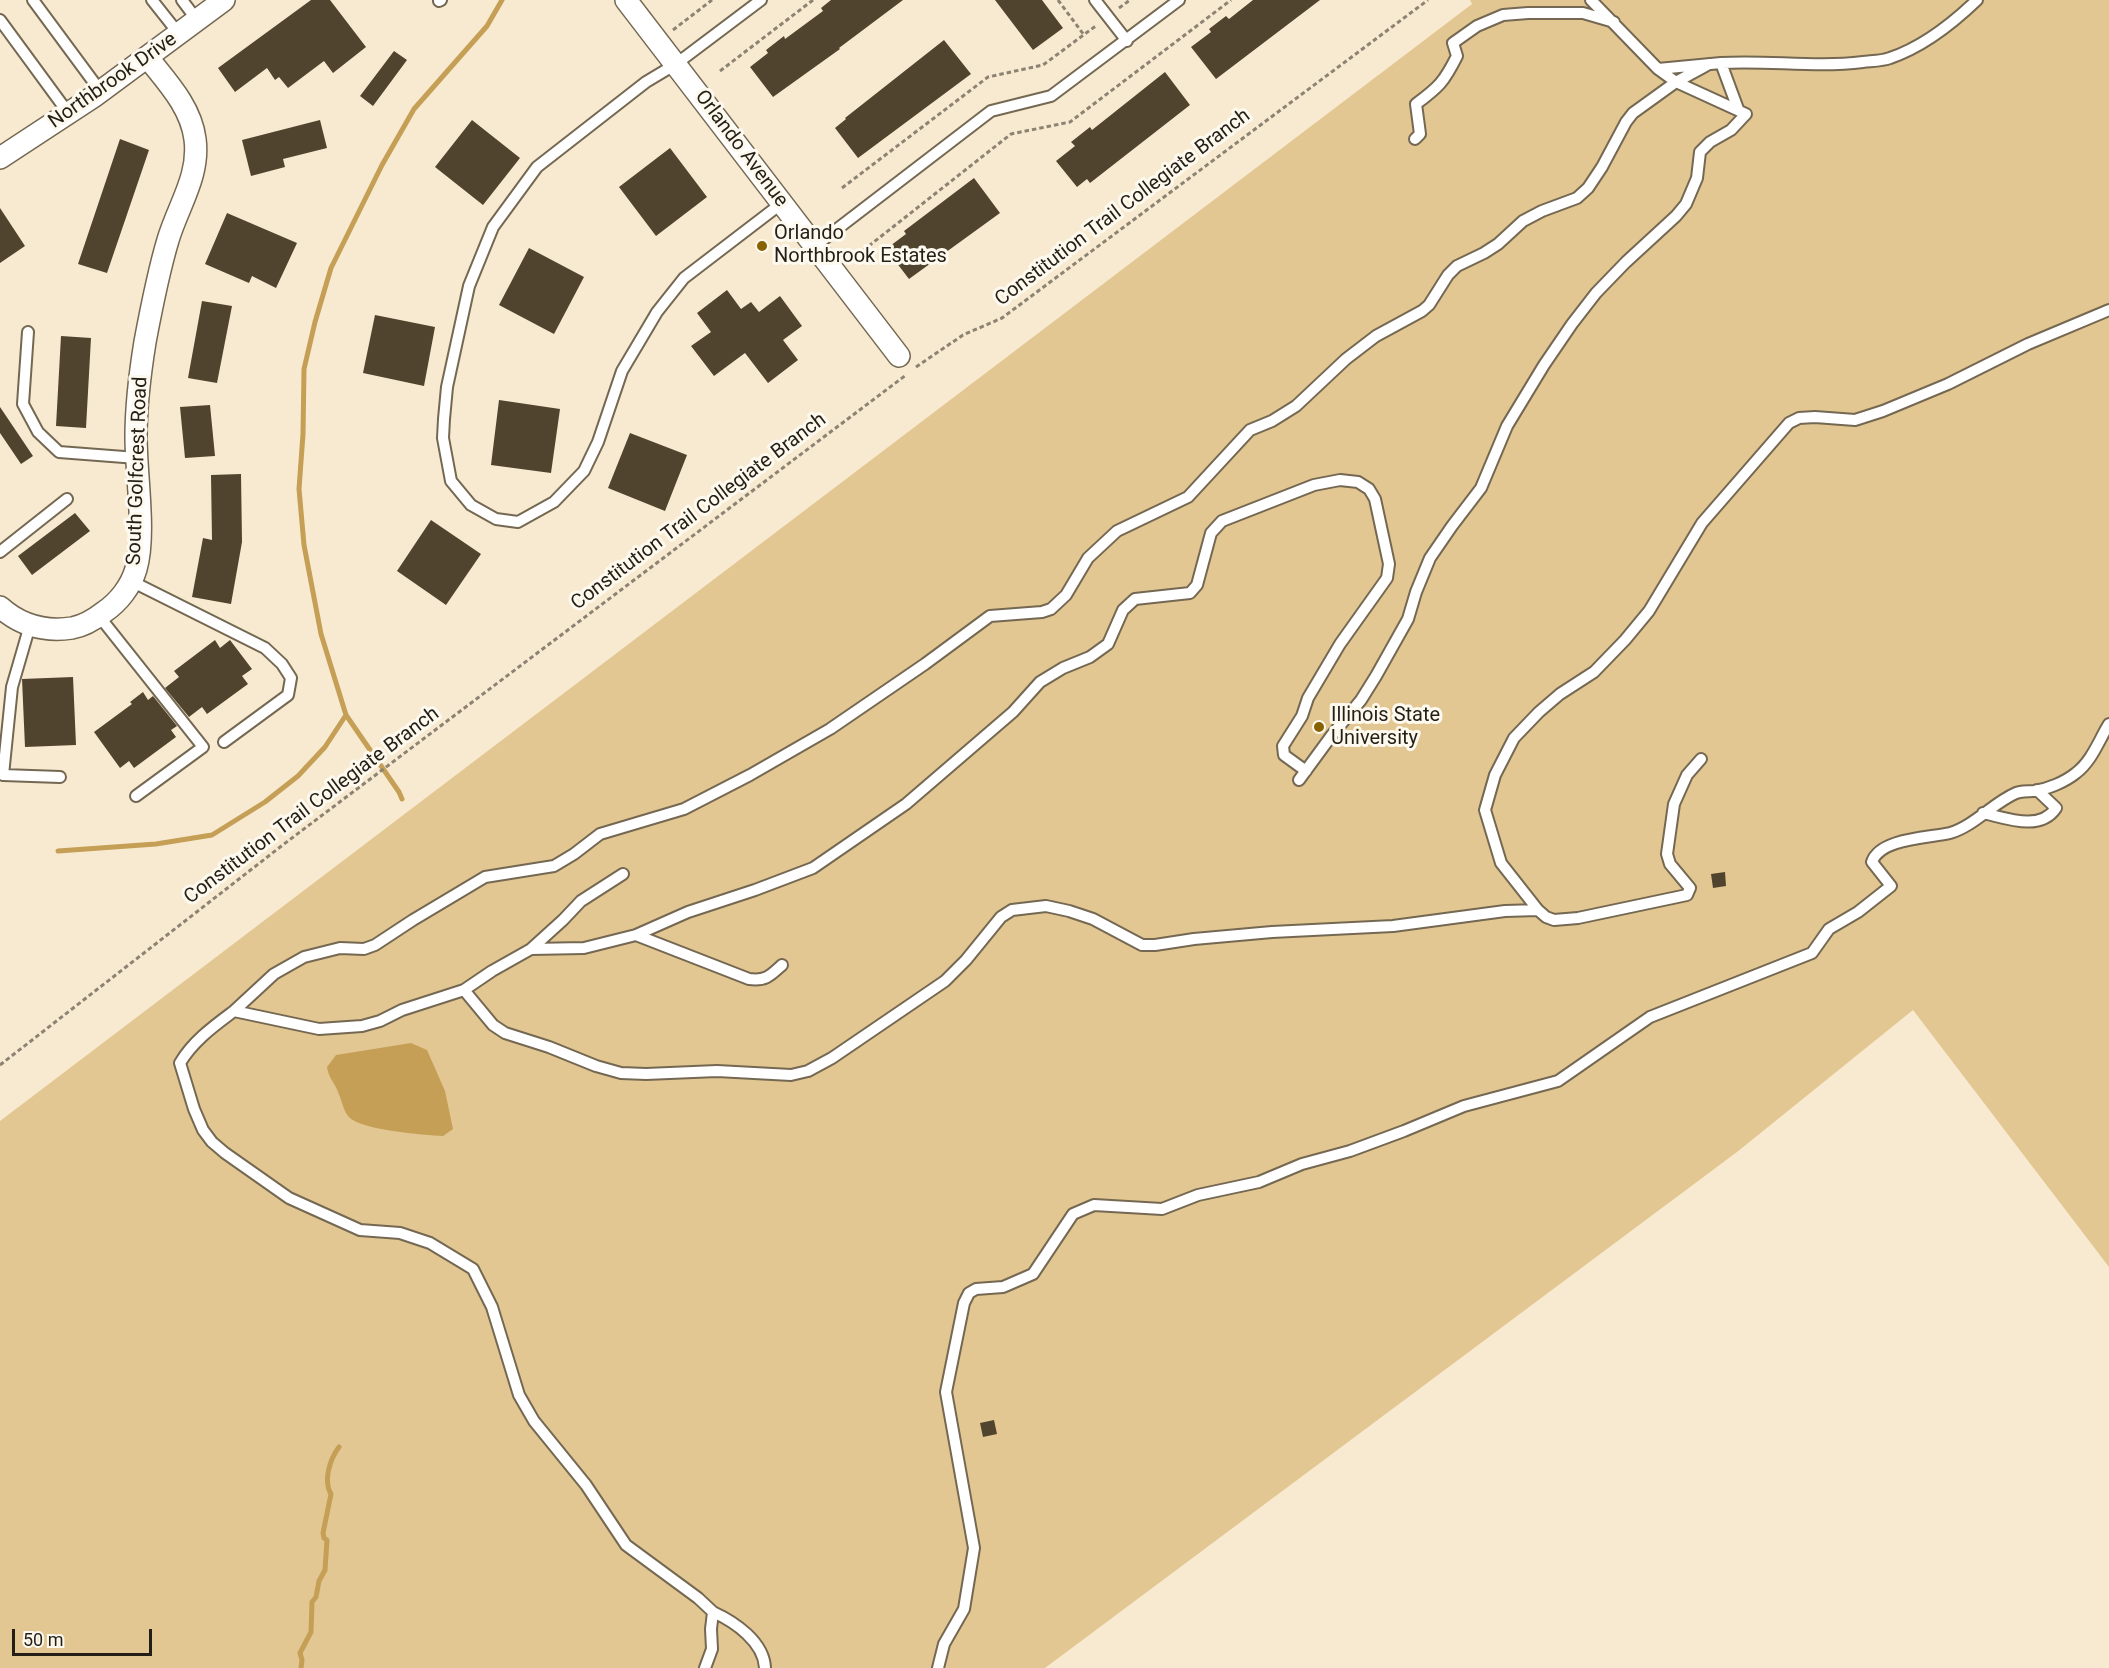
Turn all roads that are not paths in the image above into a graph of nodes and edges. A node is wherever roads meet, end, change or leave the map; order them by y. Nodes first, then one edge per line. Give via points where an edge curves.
1 (33, 0) edge
2 (152, 0) edge
3 (182, 0) edge
4 (224, 0) edge
5 (626, 0) edge
6 (761, 0) edge
7 (1095, 0) edge
8 (1179, 0) edge
9 (1589, 0) edge
10 (1977, 0) edge
11 (1583, 13) junction
12 (0, 20) edge
13 (197, 20) junction
14 (1614, 22) junction
15 (178, 34) junction
16 (1127, 41) junction
17 (148, 58) junction
18 (1715, 63) junction
19 (676, 64) junction
20 (1658, 69) junction
21 (1676, 82) junction
22 (101, 92) junction
23 (1738, 109) junction
24 (69, 114) junction
25 (1415, 139) dead end
26 (0, 158) edge
27 (782, 203) junction
28 (815, 246) junction
29 (2109, 310) edge
30 (28, 332) dead end
31 (899, 356) dead end
32 (137, 458) junction
33 (67, 499) dead end
34 (0, 552) edge
35 (131, 581) junction
36 (0, 607) edge
37 (104, 613) junction
38 (30, 625) junction
39 (2109, 724) edge
40 (224, 742) dead end
41 (1701, 759) dead end
42 (60, 777) dead end
43 (2037, 790) junction
44 (136, 796) dead end
45 (1983, 813) junction
46 (623, 874) dead end
47 (1538, 910) junction
48 (636, 935) junction
49 (531, 949) junction
50 (782, 965) dead end
51 (459, 991) junction
52 (234, 1011) junction
53 (713, 1612) junction
54 (705, 1668) edge
55 (765, 1668) edge
56 (938, 1668) edge

1 - 22 lane
2 - 15 lane
3 - 13 lane
4 - 13 street, Northbrook Drive
5 - 19 street, Orlando Avenue
6 - 19 lane
7 - 16 lane
8 - 16 lane
9 - 11 lane
9 - 14 lane
10 - 18 lane via 1928,40 1889,59 1843,64
11 - 14 lane
11 - 25 lane via 1503,15 1476,26 1454,43 1457,56 1440,86 1416,104 1420,134
12 - 24 lane
13 - 15 street, Northbrook Drive
14 - 20 lane
15 - 17 street, Northbrook Drive
16 - 28 lane via 1051,96 991,111
17 - 22 street, Northbrook Drive
17 - 32 street, South Golfcrest Road via 184,105 195,139 195,159 168,239 146,341
18 - 20 lane
18 - 21 lane
18 - 23 lane
19 - 27 street, Orlando Avenue
19 - 27 lane via 646,82 537,167 493,227 469,286 446,398 442,438 451,481 471,505 496,519 518,522 554,502 584,471 622,371 657,312 684,278
20 - 21 lane
21 - 23 lane
21 - 52 lane via 1633,113 1602,167 1577,198 1523,221 1491,248 1457,266 1422,311 1376,336 1296,406 1250,430 1188,497 1117,531 1088,558 1066,595 1052,609 990,616 830,729 750,776 684,808 600,834 554,866 485,877 375,945 304,957 274,974
22 - 24 street, Northbrook Drive
23 - 48 lane via 1746,114 1742,121 1700,152 1697,178 1681,210 1596,293 1545,365 1507,426 1481,488 1430,558 1408,619 1376,676 1303,775 1284,756 1283,746 1340,644 1386,578 1389,564 1375,499 1358,482 1340,480 1314,485 1222,521 1211,533 1197,585 1190,593 1135,599 1123,610 1108,644 1040,682 1014,711 906,804 813,868 688,912
24 - 26 street, Northbrook Drive
27 - 28 street, Orlando Avenue
28 - 31 street, Orlando Avenue
29 - 47 lane via 1883,411 1855,420 1798,418 1780,432 1702,523 1649,611 1625,640 1594,672 1539,712 1505,753 1485,810 1501,863
30 - 32 lane via 23,404 38,432 59,452
32 - 35 street, South Golfcrest Road via 140,523 136,569
33 - 34 lane
35 - 37 street, South Golfcrest Road
35 - 40 lane via 265,648 291,678 288,695
36 - 38 street
37 - 38 street via 79,627
37 - 44 lane via 203,747
38 - 42 lane via 12,687 3,775
39 - 43 lane via 2093,754 2077,773
41 - 47 lane via 1687,775 1674,804 1667,854 1670,864 1689,885 1690,893 1578,918 1554,920
43 - 45 lane via 2018,792
43 - 45 lane via 2056,808 2044,820 2033,822
45 - 56 lane via 1963,828 1888,846 1874,857 1872,862 1891,886 1829,929 1812,952 1650,1017 1558,1081 1464,1106 1350,1151 1162,1209 1094,1205 1072,1214 1033,1274 1003,1287 969,1293 946,1392 974,1548 963,1609 944,1644
46 - 49 lane via 581,900
47 - 51 lane via 1155,945 1133,942 1093,919 1069,911 1046,906 1012,910 1001,917 945,981 832,1058 808,1071 791,1074 646,1074 596,1066 504,1033
48 - 49 lane via 584,948
48 - 50 lane via 749,979 761,981
49 - 51 lane
51 - 52 lane via 380,1021 334,1030
52 - 53 lane via 208,1031 180,1063 203,1130 225,1153 289,1198 360,1230 400,1233 430,1243 473,1269 492,1306 519,1395 534,1420 586,1485 626,1545
53 - 54 lane via 712,1649
53 - 55 lane via 730,1620 748,1636 765,1658

